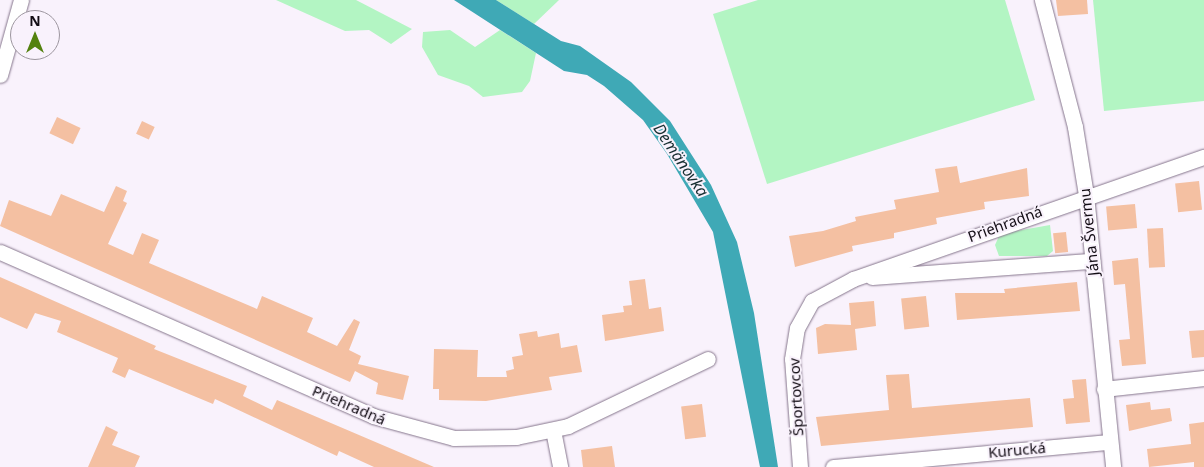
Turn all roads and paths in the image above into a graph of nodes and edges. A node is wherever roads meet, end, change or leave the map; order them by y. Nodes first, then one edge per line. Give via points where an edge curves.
1 (21, 0) edge
2 (1042, 0) edge
3 (0, 75) edge
4 (1204, 157) edge
5 (1086, 195) junction
6 (0, 252) edge
7 (1092, 261) junction
8 (853, 279) junction
9 (812, 301) joint
10 (708, 359) dead end
11 (1204, 378) edge
12 (1104, 389) junction
13 (553, 430) junction
14 (1110, 442) junction
15 (560, 467) edge
16 (800, 467) edge
17 (833, 467) edge
18 (1113, 467) edge

1 - 3 street
2 - 5 street, Jána Švermu via 1075,127
4 - 5 street, Priehradná
5 - 7 street, Jána Švermu
5 - 8 street, Priehradná
6 - 13 street, Priehradná via 390,422 475,440
7 - 8 street
7 - 12 street, Jána Švermu
8 - 9 street, Priehradná
9 - 16 street, Športovcov via 798,328 792,359
10 - 13 street, Priehradná via 604,412
11 - 12 street
12 - 14 street, Jána Švermu
13 - 15 street
14 - 17 street, Kurucká
14 - 18 street, Jána Švermu

